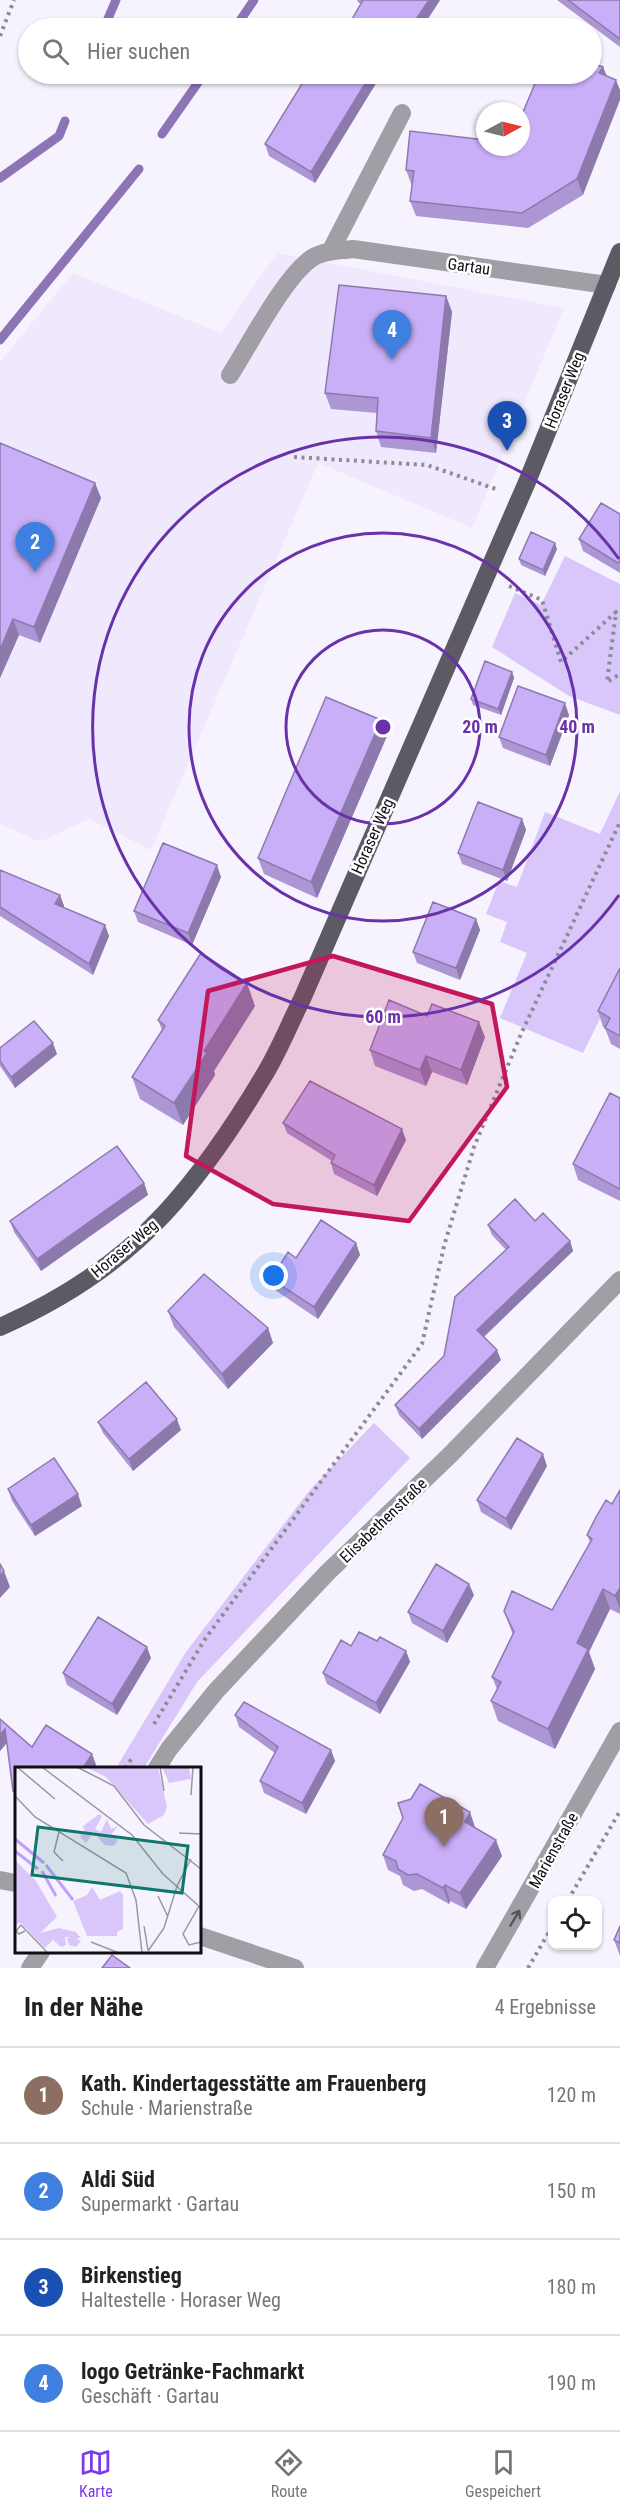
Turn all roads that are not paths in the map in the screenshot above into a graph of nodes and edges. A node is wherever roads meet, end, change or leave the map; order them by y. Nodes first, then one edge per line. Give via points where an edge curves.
1 (402, 113) dead end
2 (330, 252) junction
3 (620, 252) edge
4 (607, 285) junction
5 (230, 375) dead end
6 (620, 1280) edge
7 (0, 1327) edge
8 (620, 1731) edge
9 (158, 1767) edge
10 (0, 1880) edge
11 (15, 1883) edge
12 (201, 1936) edge
13 (40, 1953) edge
14 (30, 1968) edge
15 (295, 1968) edge
16 (485, 1968) edge

1 - 2 street
2 - 4 street, Gartau via 353,249
2 - 5 street, Gartau via 314,257 295,273
3 - 4 main road, Horaser Weg
4 - 7 main road, Horaser Weg via 527,483 302,999 264,1075 218,1147 165,1214 75,1288
6 - 9 street, Elisabethenstraße via 450,1455 327,1573 216,1691
16 -> 8 street, Marienstraße
10 - 11 street
12 - 15 street
13 - 14 street

